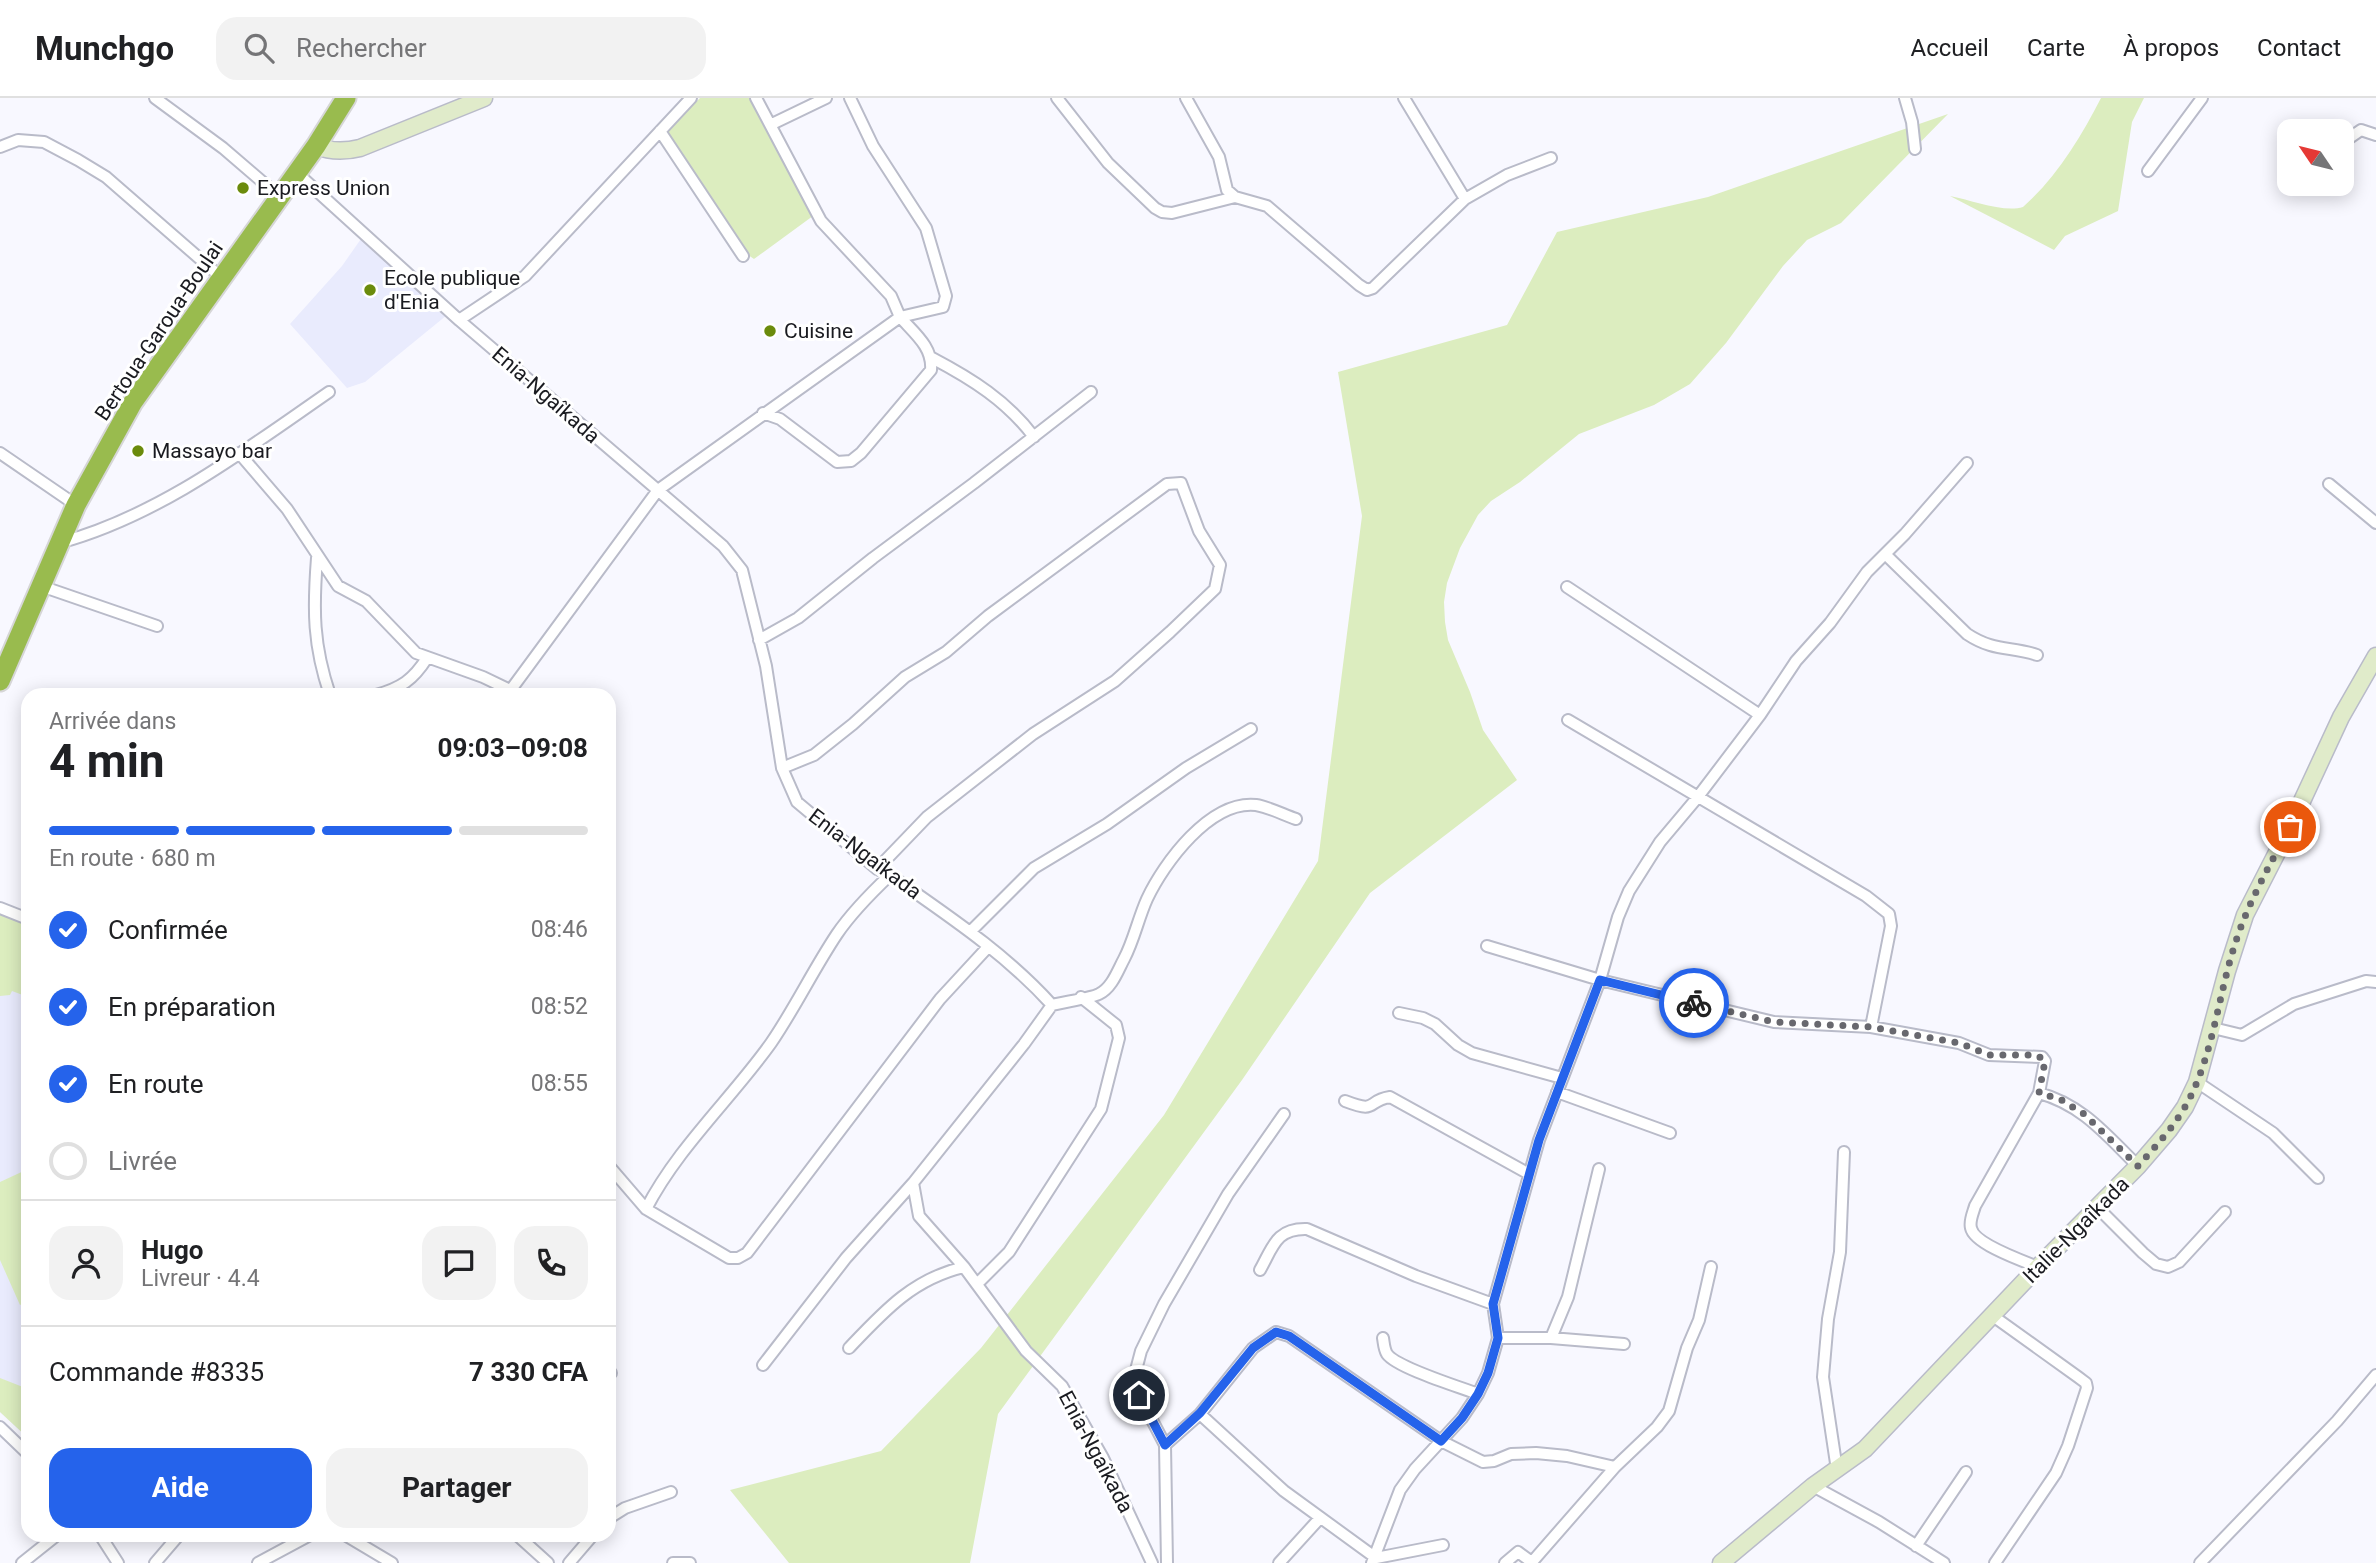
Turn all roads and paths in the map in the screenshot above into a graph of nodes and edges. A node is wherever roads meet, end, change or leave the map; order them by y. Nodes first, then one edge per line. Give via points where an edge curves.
1 (155, 98) edge
2 (346, 98) edge
3 (484, 98) edge
4 (671, 98) edge
5 (691, 98) edge
6 (756, 98) edge
7 (826, 98) edge
8 (850, 98) edge
9 (1058, 98) edge
10 (1186, 98) edge
11 (1404, 98) edge
12 (1905, 98) edge
13 (2202, 98) edge
14 (680, 110) junction
15 (772, 124) junction
16 (660, 131) junction
17 (2354, 135) edge
18 (2376, 135) edge
19 (316, 146) junction
20 (0, 147) edge
21 (1915, 149) dead end
22 (1551, 158) dead end
23 (2148, 171) dead end
24 (297, 173) junction
25 (280, 197) junction
26 (1235, 197) junction
27 (1465, 200) junction
28 (743, 257) dead end
29 (222, 278) junction
30 (900, 317) junction
31 (459, 320) junction
32 (932, 358) junction
33 (329, 392) dead end
34 (1091, 392) dead end
35 (763, 413) junction
36 (1034, 437) junction
37 (0, 453) edge
38 (239, 453) junction
39 (1966, 463) dead end
40 (2329, 484) dead end
41 (658, 490) junction
42 (76, 505) junction
43 (2376, 523) edge
44 (59, 543) junction
45 (1885, 554) junction
46 (317, 558) junction
47 (41, 586) junction
48 (1567, 587) dead end
49 (157, 626) dead end
50 (759, 640) junction
51 (2037, 655) dead end
52 (2376, 656) edge
53 (427, 658) junction
54 (0, 681) edge
55 (328, 688) edge
56 (396, 688) edge
57 (499, 688) edge
58 (513, 688) edge
59 (1760, 715) junction
60 (1568, 720) dead end
61 (1251, 729) dead end
62 (782, 768) junction
63 (1697, 798) junction
64 (1296, 819) dead end
65 (877, 869) junction
66 (890, 875) junction
67 (0, 908) edge
68 (21, 916) edge
69 (971, 931) junction
70 (1487, 946) dead end
71 (988, 947) junction
72 (1600, 980) junction
73 (2376, 982) edge
74 (1081, 997) junction
75 (1052, 1005) junction
76 (1399, 1013) dead end
77 (1871, 1027) junction
78 (2213, 1028) junction
79 (1562, 1078) junction
80 (2197, 1082) junction
81 (1557, 1092) junction
82 (2039, 1093) junction
83 (1345, 1101) dead end
84 (1284, 1114) dead end
85 (1670, 1133) dead end
86 (1844, 1152) dead end
87 (2138, 1166) junction
88 (1599, 1169) dead end
89 (616, 1174) edge
90 (1529, 1174) junction
91 (2318, 1178) dead end
92 (913, 1183) junction
93 (2098, 1208) junction
94 (646, 1209) junction
95 (2225, 1212) dead end
96 (964, 1267) junction
97 (1711, 1267) dead end
98 (2038, 1267) junction
99 (1259, 1270) dead end
100 (977, 1284) junction
101 (1493, 1304) junction
102 (1993, 1316) junction
103 (1383, 1338) dead end
104 (1498, 1338) junction
105 (1552, 1338) junction
106 (1624, 1344) dead end
107 (849, 1348) dead end
108 (763, 1365) dead end
109 (2376, 1375) edge
110 (1478, 1394) junction
111 (1200, 1413) junction
112 (0, 1427) edge
113 (1441, 1441) junction
114 (1165, 1445) junction
115 (21, 1447) edge
116 (1615, 1467) junction
117 (1837, 1470) junction
118 (1966, 1472) dead end
119 (1813, 1486) junction
120 (671, 1492) dead end
121 (616, 1512) edge
122 (1320, 1518) junction
123 (48, 1542) edge
124 (104, 1542) edge
125 (173, 1542) edge
126 (297, 1542) edge
127 (357, 1542) edge
128 (525, 1542) edge
129 (587, 1542) edge
130 (1443, 1545) dead end
131 (1916, 1546) junction
132 (1374, 1560) edge
133 (2203, 1562) edge
134 (22, 1563) edge
135 (118, 1563) edge
136 (155, 1563) edge
137 (258, 1563) edge
138 (392, 1563) edge
139 (548, 1563) edge
140 (569, 1563) edge
141 (673, 1563) edge
142 (690, 1563) edge
143 (1152, 1563) edge
144 (1167, 1563) edge
145 (1279, 1563) edge
146 (1505, 1563) edge
147 (1532, 1563) edge
148 (1721, 1563) edge
149 (1944, 1563) edge
150 (1995, 1563) edge

1 - 25 street
2 - 19 highway, Bertoua-Garoua-Boulai
3 - 19 street via 360,148 334,151
4 - 14 street
5 - 14 street
6 - 15 street
7 - 15 street
8 - 30 street via 873,146 926,228 946,296 943,307
9 - 26 street via 1108,163 1162,212
10 - 26 street via 1219,157 1227,190
11 - 27 street
12 - 21 street
13 - 23 street
14 - 16 street
15 - 30 street via 821,221 891,296
16 - 28 street
16 - 31 street via 525,276
17 - 18 street via 2361,130
19 - 24 highway, Bertoua-Garoua-Boulai
20 - 29 street via 18,140 44,142 78,160 106,177
22 - 27 street
24 - 25 highway, Bertoua-Garoua-Boulai
24 - 31 street, Enia-Ngaîkada
25 - 29 highway, Bertoua-Garoua-Boulai
26 - 27 street via 1267,206 1367,290
29 - 42 highway, Bertoua-Garoua-Boulai via 133,402
30 - 32 street
30 - 35 street
31 - 41 street, Enia-Ngaîkada
32 - 35 street via 927,377 851,461 838,462 780,419
32 - 36 street via 992,394
33 - 38 street
34 - 36 street
35 - 41 street
36 - 50 street via 798,618
37 - 42 street
38 - 44 street via 141,512 93,534
38 - 46 street via 288,509
39 - 45 street
40 - 43 street
41 - 50 street, Enia-Ngaîkada via 723,546 742,570
41 - 58 street
42 - 44 highway, Bertoua-Garoua-Boulai
44 - 47 highway, Bertoua-Garoua-Boulai
45 - 51 street via 1979,642
45 - 59 street via 1796,661
46 - 53 street via 338,586 366,601 404,642
46 - 55 street via 314,632
47 - 49 street
47 - 54 highway, Bertoua-Garoua-Boulai
48 - 59 street
50 - 62 street, Enia-Ngaîkada
52 - 78 street, Italie-Ngaîkada via 2341,717 2245,915
53 - 56 street via 415,677
53 - 57 street
59 - 63 street
60 - 63 street
61 - 69 street via 1034,869
62 - 65 street, Enia-Ngaîkada via 797,802
62 - 65 street via 814,755 905,677 946,652 1167,484 1181,484 1199,531 1220,565 1215,589 1115,681 1033,734 927,817
63 - 72 street via 1660,842 1629,891
63 - 77 street via 1866,896 1889,914 1891,926
64 - 74 street via 1256,805 1234,806 1192,835 1147,900 1112,982 1100,994
65 - 66 street, Enia-Ngaîkada
66 - 69 street, Enia-Ngaîkada
66 - 94 street via 837,933 771,1042 660,1182
67 - 68 street
69 - 71 street, Enia-Ngaîkada
70 - 72 street
71 - 75 street, Enia-Ngaîkada via 1028,978
71 - 94 street via 940,999 747,1253 729,1258
72 - 77 street via 1774,1022
72 - 79 street
73 - 78 street via 2366,981 2294,1004 2242,1035
74 - 75 street
74 - 100 street via 1116,1025 1119,1038 1101,1109 1009,1252
75 - 92 street
76 - 79 street via 1434,1024 1472,1053
77 - 82 street via 1959,1043 1989,1055 2042,1057
78 - 80 street, Italie-Ngaîkada
79 - 81 street
80 - 87 street, Italie-Ngaîkada via 2169,1130
80 - 91 street via 2273,1133
81 - 85 street
81 - 90 street
82 - 87 street via 2084,1114
82 - 98 street via 1975,1206 1970,1225 1982,1242
83 - 90 street via 1363,1108 1390,1097
84 - 114 street via 1228,1194 1141,1351 1136,1370 1139,1395
86 - 117 street via 1840,1252 1823,1377
87 - 93 street, Italie-Ngaîkada
88 - 105 street via 1568,1297
89 - 94 street
90 - 101 street
92 - 96 street, Enia-Ngaîkada via 919,1216
92 - 108 street via 846,1258
93 - 95 street via 2143,1253 2168,1267 2179,1262
93 - 98 street, Italie-Ngaîkada
96 - 100 street, Enia-Ngaîkada
96 - 107 street via 939,1273 912,1289
97 - 116 street via 1669,1411
98 - 102 street, Italie-Ngaîkada
99 - 101 street via 1281,1235 1307,1229
100 - 143 street, Enia-Ngaîkada via 1026,1351 1062,1386 1103,1458
101 - 104 street
102 - 117 street, Italie-Ngaîkada via 1865,1448
102 - 150 street via 2087,1388 2056,1474
103 - 110 street via 1391,1358
104 - 105 street
104 - 110 street
105 - 106 street
109 - 133 street
110 - 113 street
111 - 113 street via 1253,1348 1276,1332 1289,1336
111 - 114 street
111 - 122 street
112 - 115 street
113 - 116 street via 1483,1462 1536,1453
113 - 132 street via 1400,1490
114 - 144 street
116 - 147 street
117 - 119 street, Italie-Ngaîkada
118 - 131 street
119 - 131 street
119 - 148 street, Italie-Ngaîkada
120 - 121 street
122 - 132 street
122 - 145 street
123 - 134 street
124 - 135 street
125 - 136 street
126 - 137 street
127 - 138 street
128 - 139 street
129 - 140 street
130 - 132 street
131 - 149 street
141 - 142 street
146 - 147 street via 1518,1552

